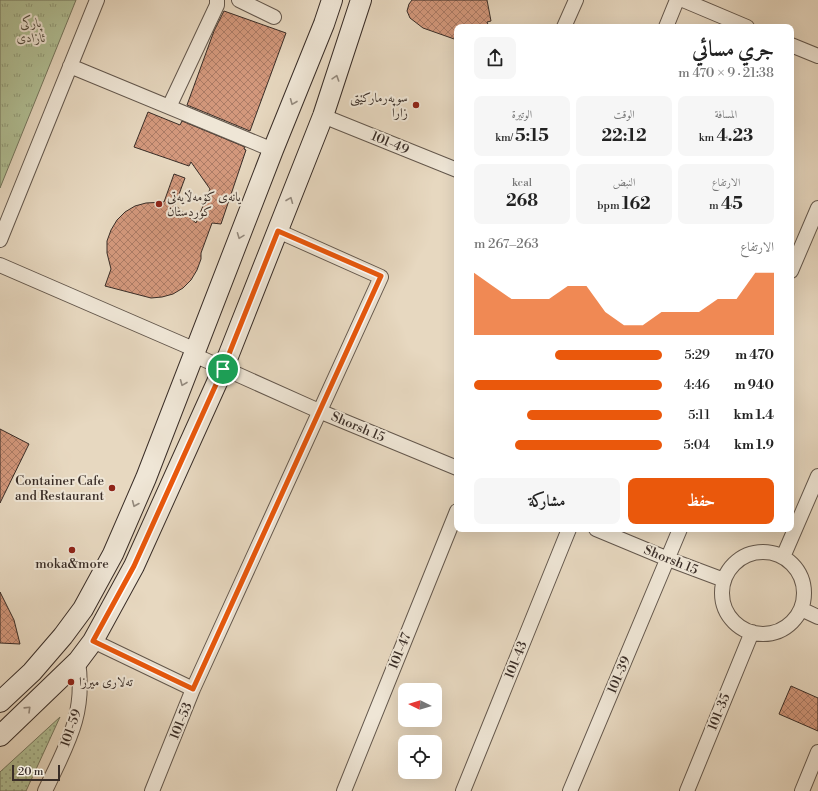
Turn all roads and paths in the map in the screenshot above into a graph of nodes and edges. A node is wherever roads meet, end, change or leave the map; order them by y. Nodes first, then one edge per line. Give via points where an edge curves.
1 (97, 0) edge
2 (217, 0) edge
3 (239, 0) edge
4 (332, 0) edge
5 (361, 0) edge
6 (576, 0) edge
7 (677, 0) edge
8 (683, 0) edge
9 (274, 17) dead end
10 (565, 24) edge
11 (667, 24) edge
12 (740, 24) edge
13 (794, 46) edge
14 (818, 56) edge
15 (70, 66) junction
16 (169, 107) junction
17 (323, 116) junction
18 (274, 150) junction
19 (454, 169) edge
20 (818, 208) edge
21 (278, 231) junction
22 (0, 240) edge
23 (794, 264) edge
24 (0, 265) edge
25 (195, 353) junction
26 (223, 369) junction
27 (319, 411) junction
28 (454, 467) edge
29 (818, 476) edge
30 (454, 518) edge
31 (568, 532) edge
32 (603, 532) edge
33 (679, 532) edge
34 (794, 532) edge
35 (794, 532) edge
36 (783, 557) junction
37 (668, 559) junction
38 (724, 580) junction
39 (801, 609) junction
40 (818, 617) edge
41 (752, 632) junction
42 (93, 641) junction
43 (78, 661) junction
44 (193, 689) junction
45 (0, 702) edge
46 (0, 736) edge
47 (818, 752) edge
48 (45, 791) edge
49 (152, 791) edge
50 (344, 791) edge
51 (462, 791) edge
52 (570, 791) edge
53 (687, 791) edge
54 (802, 791) edge

1 - 15 street
2 - 16 street via 218,5
3 - 9 street
4 -> 18 main road
17 -> 5 main road
6 - 10 street
7 - 11 street
8 - 12 street
13 - 14 street
15 - 16 street
15 - 22 street
16 - 18 street
17 - 19 street, 101-49
21 -> 17 main road
18 -> 25 main road
20 - 23 street
21 - 26 main road
21 - 27 street, 101-53 via 381,276
24 - 25 street, Shorsh 15
25 - 26 street, Shorsh 15
25 -> 45 main road via 113,554 83,609 32,672
26 - 27 street, Shorsh 15
26 - 42 main road via 134,566
27 - 28 street, Shorsh 15
27 - 44 street, 101-53
29 - 35 street
30 - 50 street, 101-47
31 - 51 street, 101-43
32 - 37 street, Shorsh 15
33 - 37 street, 101-39
34 - 36 street
36 - 38 street via 772,552 748,554 729,569
36 - 39 street via 793,564 800,574 803,585
37 - 38 street, Shorsh 15
37 - 52 street, 101-39
38 - 41 street via 724,606 731,618
39 - 40 street
39 - 41 street via 786,627 764,634
41 - 53 street, 101-35
42 - 43 main road
42 - 44 street
46 -> 43 main road
43 - 48 street, 101-59 via 81,685 77,715
44 - 49 street, 101-53
47 - 54 street

